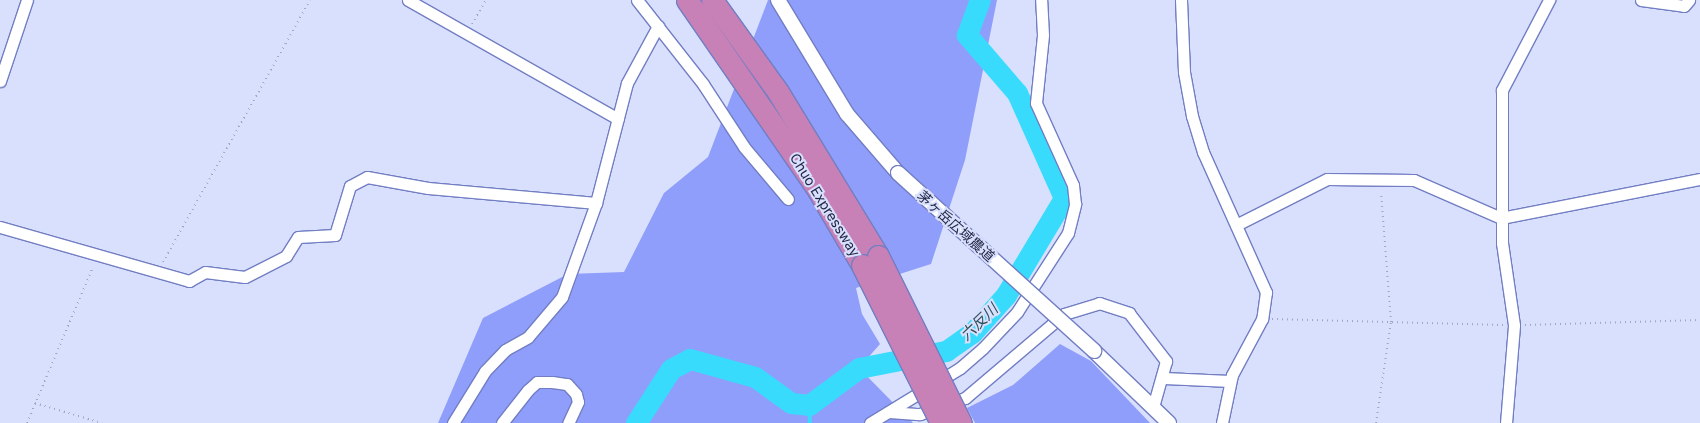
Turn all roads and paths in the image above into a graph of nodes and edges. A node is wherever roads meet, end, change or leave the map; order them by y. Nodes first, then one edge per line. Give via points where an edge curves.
1 (27, 0) edge
2 (310, 0) edge
3 (408, 0) edge
4 (486, 0) edge
5 (637, 0) edge
6 (686, 0) edge
7 (712, 0) edge
8 (778, 0) edge
9 (1041, 0) edge
10 (1181, 0) edge
11 (1549, 0) edge
12 (1641, 0) edge
13 (1689, 0) edge
14 (658, 26) junction
15 (467, 32) junction
16 (0, 81) edge
17 (618, 119) junction
18 (1380, 177) junction
19 (1700, 179) edge
20 (788, 199) dead end
21 (596, 202) junction
22 (1501, 218) junction
23 (1236, 225) junction
24 (0, 227) edge
25 (98, 256) junction
26 (870, 260) junction
27 (157, 273) junction
28 (1262, 319) junction
29 (1700, 320) edge
30 (1390, 322) junction
31 (1514, 325) junction
32 (1164, 378) junction
33 (1230, 381) junction
34 (35, 403) junction
35 (1153, 407) junction
36 (889, 412) junction
37 (27, 423) edge
38 (102, 423) edge
39 (453, 423) edge
40 (502, 423) edge
41 (568, 423) edge
42 (870, 423) edge
43 (941, 423) edge
44 (961, 423) edge
45 (1169, 423) edge
46 (1222, 423) edge
47 (1376, 423) edge
48 (1506, 423) edge

1 - 16 street
2 - 27 path
3 - 15 street
4 - 15 path
5 - 14 street
6 - 26 highway, Chuo Expressway
7 - 26 highway, Chuo Expressway via 778,92
8 - 35 street, 茅ヶ岳広域農道, bridge via 851,120 898,173
9 - 36 street via 1043,35 1036,103 1073,185 1075,204 1068,233 1017,312 984,348
10 - 23 street via 1183,63 1192,116
11 - 22 street via 1502,90
12 - 13 street via 1684,6
14 - 17 street via 634,64
14 - 20 street via 744,147
15 - 17 street via 494,46 531,73
17 - 21 street
18 - 22 street via 1414,180
18 - 23 street via 1327,179 1310,184
18 - 30 path
19 - 22 street
21 - 27 street via 428,188 367,177 350,186 335,236 298,237 286,256 245,277 205,272 183,281
21 - 39 street via 562,297 528,337 506,350 485,371
22 - 31 street
23 - 28 street via 1266,292
24 - 25 street
25 - 27 street
25 - 34 path
26 - 43 highway, Chuo Expressway, bridge
26 - 44 highway, Chuo Expressway, bridge
28 - 30 path
28 - 33 street
29 - 31 path
30 - 31 path
30 - 47 path
31 - 48 street
32 - 33 street
32 - 35 street
32 - 36 street via 1166,361 1129,313 1114,306 1086,305 1064,314 965,398 920,414
33 - 46 street
34 - 37 path
34 - 38 path
35 - 45 street, 茅ヶ岳広域農道
36 - 42 street
40 - 41 street via 537,382 552,382 567,384 576,394 578,402

